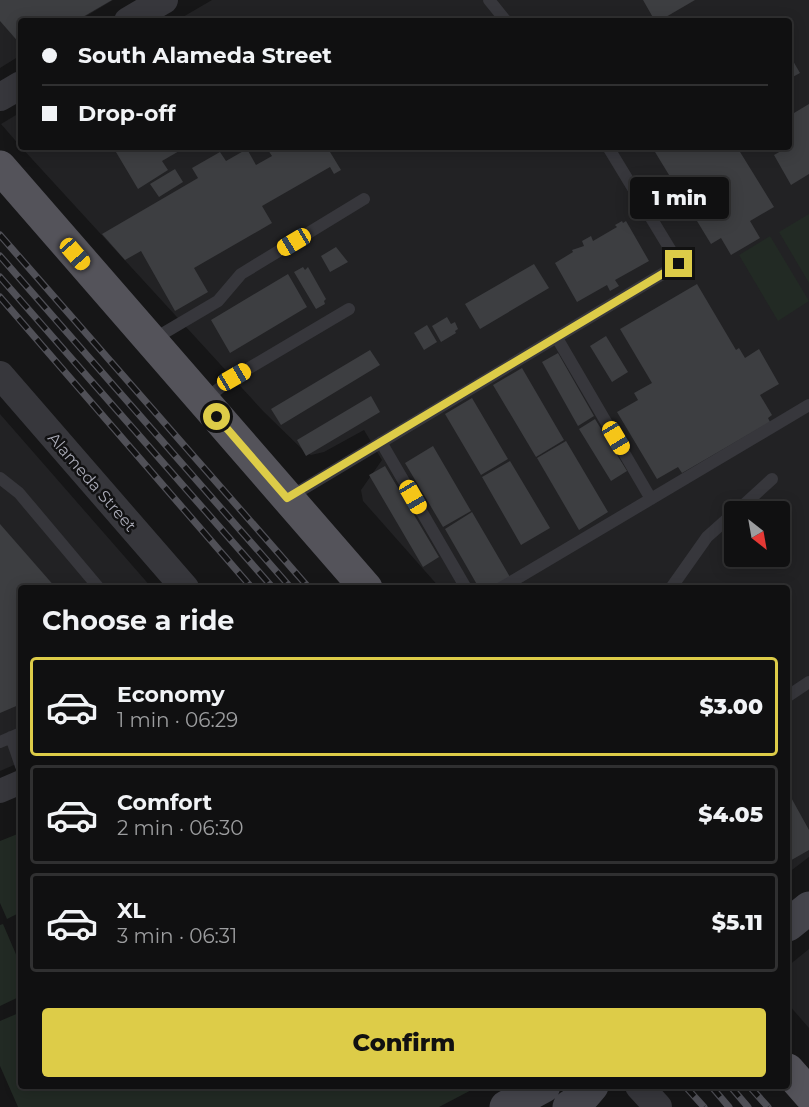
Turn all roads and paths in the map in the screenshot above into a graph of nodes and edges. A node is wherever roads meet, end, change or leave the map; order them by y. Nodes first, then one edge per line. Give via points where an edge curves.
1 (164, 0) edge
2 (489, 0) edge
3 (133, 18) edge
4 (504, 18) edge
5 (18, 87) edge
6 (0, 97) edge
7 (610, 150) edge
8 (0, 167) edge
9 (364, 200) dead end
10 (349, 309) dead end
11 (557, 338) junction
12 (151, 341) junction
13 (0, 375) edge
14 (203, 401) junction
15 (809, 405) edge
16 (381, 442) junction
17 (0, 478) edge
18 (772, 479) dead end
19 (287, 498) junction
20 (651, 499) junction
21 (747, 501) edge
22 (724, 522) edge
23 (96, 585) edge
24 (181, 585) edge
25 (363, 585) edge
26 (464, 585) edge
27 (506, 585) edge
28 (673, 585) edge
29 (809, 682) edge
30 (790, 695) edge
31 (11, 737) edge
32 (18, 757) edge
33 (18, 783) edge
34 (0, 791) edge
35 (809, 908) edge
36 (790, 923) edge
37 (790, 1072) edge
38 (539, 1089) edge
39 (589, 1089) edge
40 (642, 1089) edge
41 (809, 1094) edge
42 (506, 1107) edge
43 (569, 1107) edge
44 (658, 1107) edge

1 - 3 street
2 - 4 lane
5 - 6 street
7 - 11 lane via 679,264
8 - 12 main road
9 - 12 lane via 241,274 218,301
10 - 14 lane via 234,377
11 - 16 lane
11 - 20 lane
12 - 14 main road
13 - 24 street, Alameda Street
14 - 19 main road
15 - 20 lane
16 - 19 lane
16 - 26 lane
17 - 23 lane via 19,493
18 - 21 lane
19 - 25 main road
20 - 27 lane
22 - 28 lane via 707,537
29 - 30 lane
31 - 32 lane
33 - 34 street
35 - 36 main road
37 - 41 main road
38 - 42 main road
39 - 43 main road
40 - 44 street

